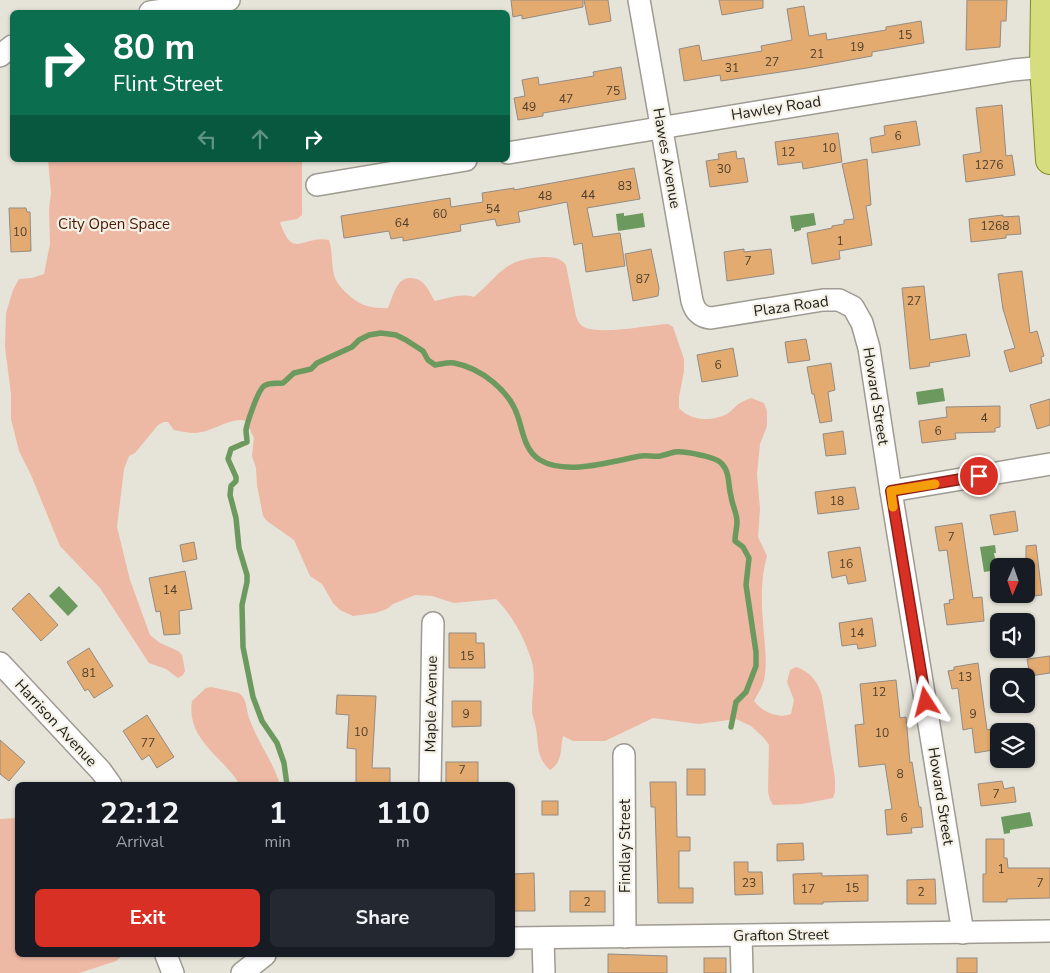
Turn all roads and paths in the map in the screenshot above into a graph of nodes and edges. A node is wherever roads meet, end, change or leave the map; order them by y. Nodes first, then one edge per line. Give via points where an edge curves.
1 (229, 0) edge
2 (639, 0) edge
3 (1045, 0) edge
4 (203, 2) edge
5 (161, 10) edge
6 (10, 48) edge
7 (0, 56) edge
8 (1044, 67) junction
9 (662, 127) junction
10 (510, 153) edge
11 (1050, 160) edge
12 (454, 162) edge
13 (317, 185) dead end
14 (700, 314) joint
15 (866, 334) joint
16 (1050, 464) edge
17 (891, 491) junction
18 (433, 623) dead end
19 (0, 663) edge
20 (624, 755) dead end
21 (108, 782) edge
22 (430, 782) edge
23 (1050, 931) edge
24 (964, 933) junction
25 (741, 936) junction
26 (625, 937) junction
27 (515, 938) edge
28 (543, 938) junction
29 (167, 957) edge
30 (262, 957) edge
31 (173, 973) edge
32 (242, 973) edge
33 (544, 973) edge
34 (742, 973) edge

1 - 4 street
2 - 9 street, Hawes Avenue
3 - 8 main road
4 - 5 street
6 - 7 street
8 - 9 street, Hawley Road
8 - 11 main road
9 - 10 street, Hawley Road
9 - 14 street, Hawes Avenue via 692,302
12 - 13 street
14 - 15 street, Plaza Road via 716,317 840,300 853,307
15 - 17 street, Howard Street
16 - 17 street
17 - 24 street, Howard Street
18 - 22 street, Maple Avenue
19 - 21 street, Harrison Avenue
20 - 26 street, Findlay Street
23 - 24 street, Grafton Street
24 - 25 street, Grafton Street
25 - 26 street, Grafton Street
25 - 34 street
26 - 28 street, Grafton Street
27 - 28 street, Grafton Street
28 - 33 street
29 - 31 street
30 - 32 street

